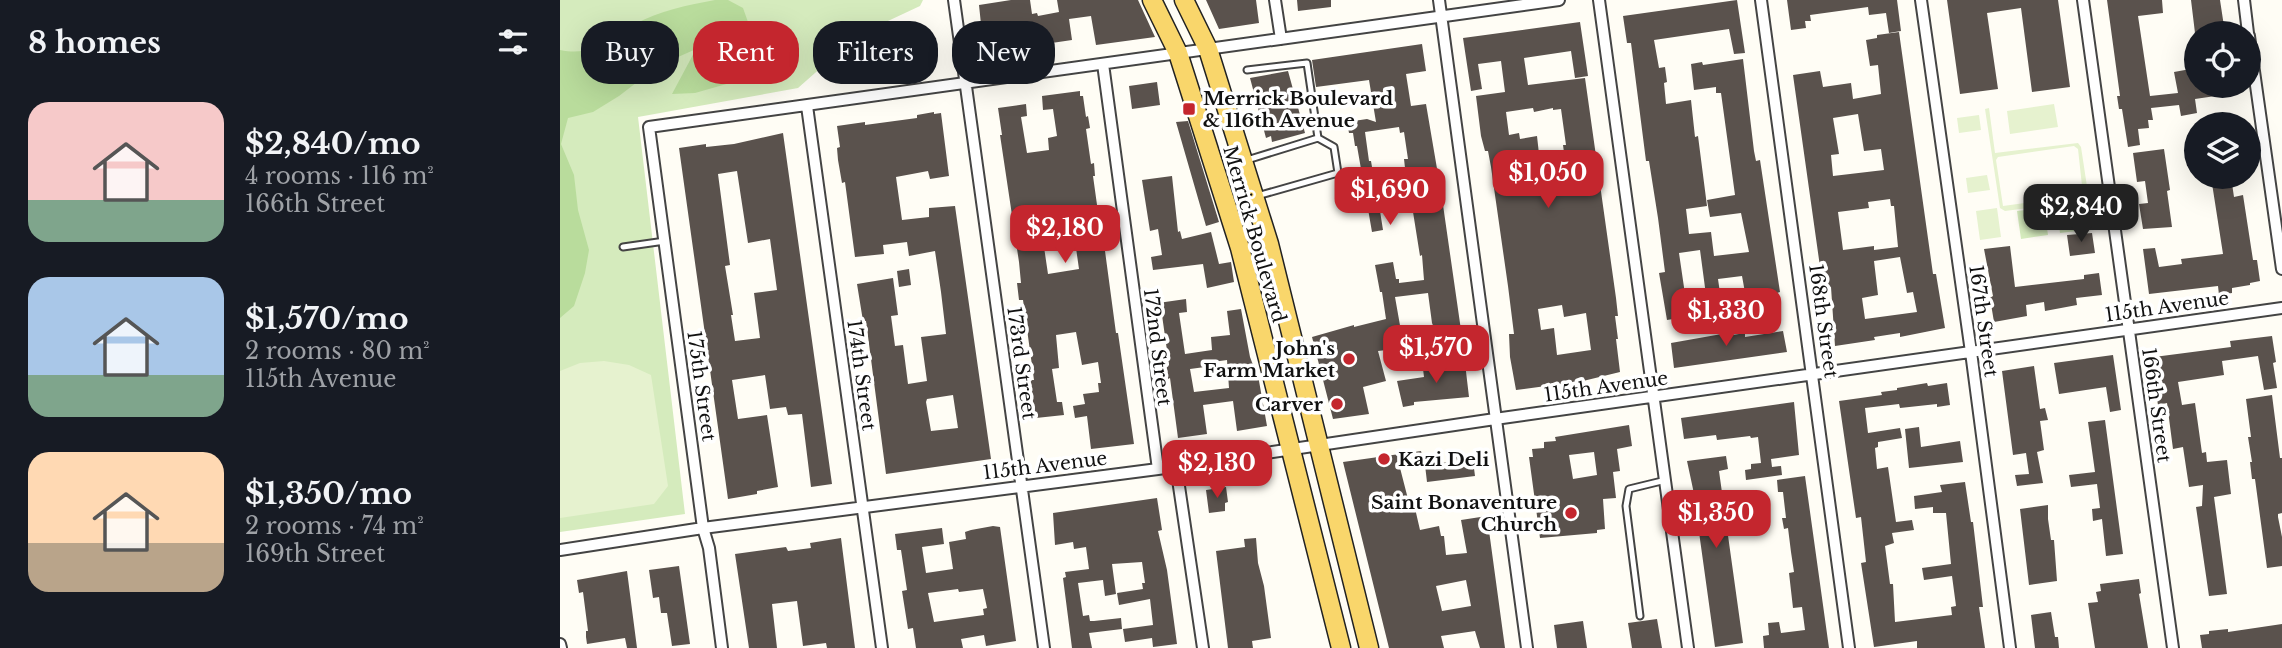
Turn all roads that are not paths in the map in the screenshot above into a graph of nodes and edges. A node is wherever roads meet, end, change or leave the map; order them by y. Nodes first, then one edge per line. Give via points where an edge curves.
1 (954, 0) edge
2 (1152, 0) edge
3 (1184, 0) edge
4 (1275, 0) edge
5 (1439, 0) edge
6 (1559, 0) edge
7 (1599, 0) edge
8 (1761, 0) edge
9 (1922, 0) edge
10 (2083, 0) edge
11 (2244, 0) edge
12 (1441, 17) junction
13 (957, 21) edge
14 (2247, 21) edge
15 (1281, 39) junction
16 (1208, 49) junction
17 (1178, 53) junction
18 (1103, 64) junction
19 (1247, 70) dead end
20 (1055, 71) edge
21 (958, 84) edge
22 (965, 84) edge
23 (2258, 98) edge
24 (807, 106) junction
25 (1318, 138) junction
26 (1243, 161) junction
27 (1254, 197) junction
28 (1265, 232) junction
29 (665, 241) junction
30 (1238, 243) junction
31 (623, 247) dead end
32 (2282, 269) edge
33 (2282, 308) edge
34 (2129, 329) junction
35 (1971, 352) junction
36 (1814, 374) junction
37 (1654, 397) junction
38 (1495, 419) junction
39 (1320, 444) junction
40 (1291, 448) junction
41 (1176, 466) junction
42 (1158, 469) junction
43 (1665, 480) junction
44 (1022, 485) junction
45 (863, 507) junction
46 (703, 528) junction
47 (560, 550) edge
48 (1640, 617) dead end
49 (722, 648) edge
50 (882, 648) edge
51 (1044, 648) edge
52 (1203, 648) edge
53 (1341, 648) edge
54 (1370, 648) edge
55 (1527, 648) edge
56 (1688, 648) edge
57 (1849, 648) edge
58 (2010, 648) edge
59 (2173, 648) edge

1 - 13 street, 173rd Street
2 - 17 main road, Merrick Boulevard
3 - 16 main road, Merrick Boulevard
4 - 15 street
5 - 12 street
6 - 12 street
7 - 37 street
8 - 36 street, 168th Street
9 - 35 street, 167th Street
10 - 34 street, 166th Street
11 - 14 street
12 - 15 street
12 - 38 street
15 - 16 street
16 - 17 street
16 - 26 main road, Merrick Boulevard
17 - 18 street
17 - 30 main road, Merrick Boulevard
18 - 20 street
18 - 42 street, 172nd Street
19 - 25 lane via 1307,62
21 - 24 street
22 - 44 street, 173rd Street
23 - 32 street
24 - 29 street, 175th Street via 649,127
24 - 45 street, 174th Street
25 - 26 lane
25 - 27 lane via 1334,147 1338,173
26 - 27 main road, Merrick Boulevard
27 - 28 main road, Merrick Boulevard
28 - 30 main road
28 - 39 main road, Merrick Boulevard
29 - 31 lane
29 - 46 street, 175th Street
30 - 40 main road, Merrick Boulevard
33 - 34 street, 115th Avenue
34 - 35 street, 115th Avenue
34 - 59 street, 166th Street
35 - 36 street, 115th Avenue
35 - 58 street, 167th Street
36 - 37 street, 115th Avenue
36 - 57 street, 168th Street
37 - 38 street, 115th Avenue
37 - 43 street
38 - 39 street, 115th Avenue
38 - 55 street
39 - 40 street, 115th Avenue
39 - 54 main road, Merrick Boulevard
40 - 41 street, 115th Avenue
40 - 53 main road, Merrick Boulevard
41 - 42 street, 115th Avenue
41 - 52 street
42 - 44 street, 115th Avenue
43 - 48 lane via 1629,489 1626,506
43 - 56 street
44 - 45 street, 115th Avenue
44 - 51 street, 173rd Street
45 - 46 street, 115th Avenue
45 - 50 street, 174th Street
46 - 47 street, 115th Avenue
46 - 49 street, 175th Street

